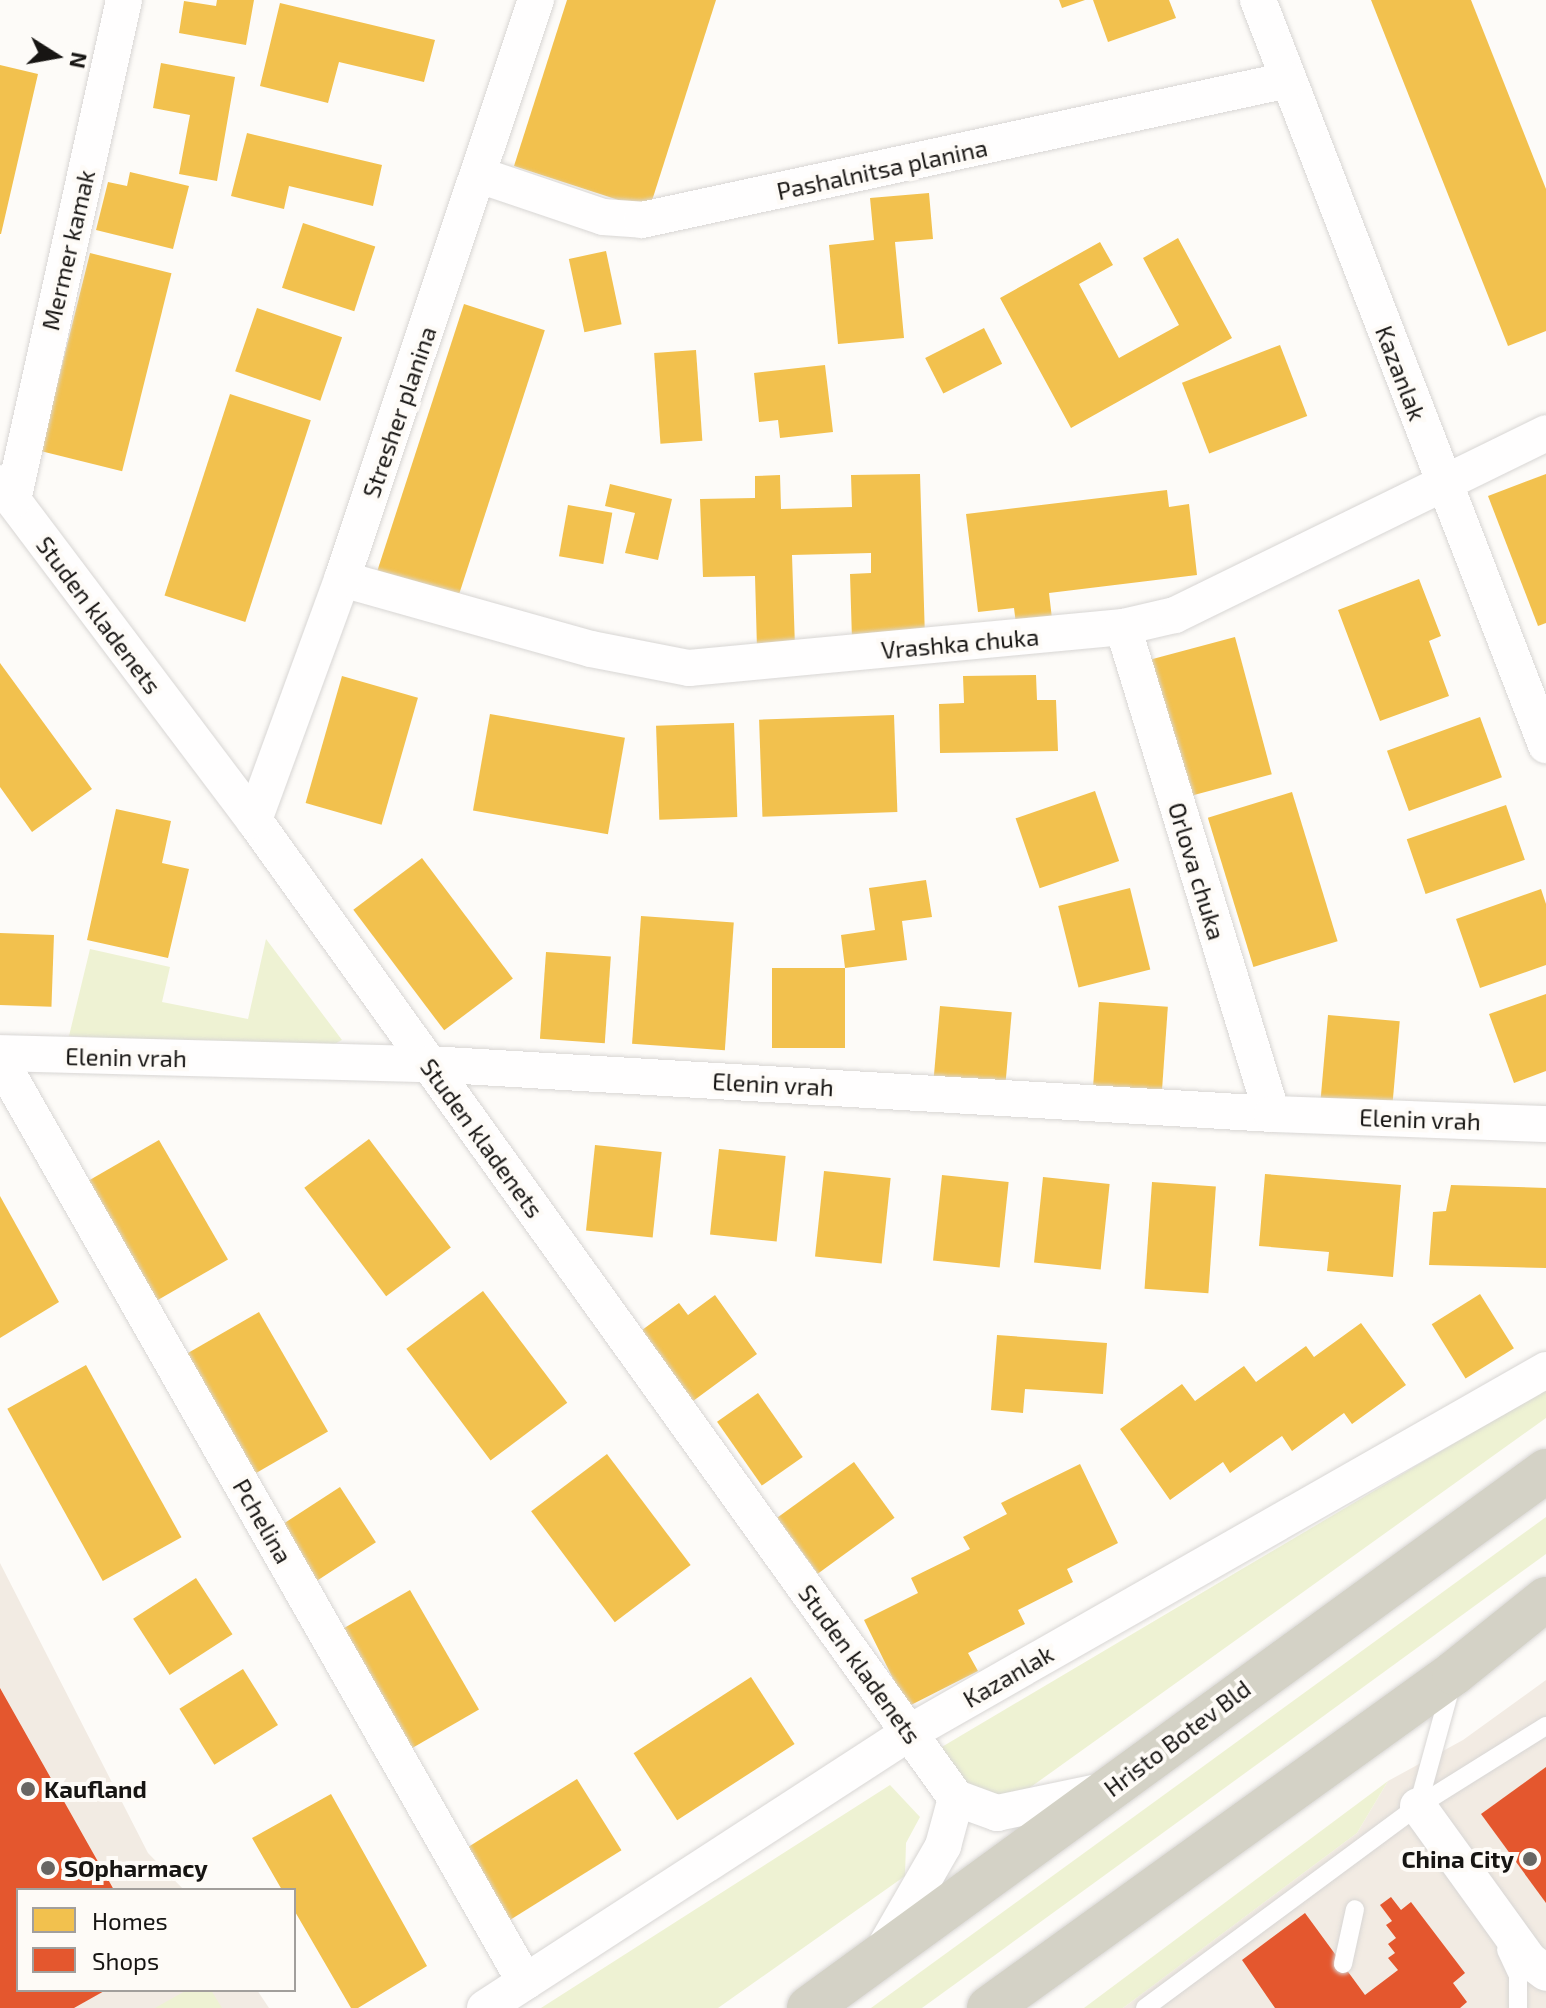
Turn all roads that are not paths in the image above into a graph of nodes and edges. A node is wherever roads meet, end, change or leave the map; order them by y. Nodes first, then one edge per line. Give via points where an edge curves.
1 (124, 0) edge
2 (536, 0) edge
3 (1258, 0) edge
4 (1288, 80) junction
5 (479, 175) junction
6 (1546, 433) edge
7 (1444, 484) junction
8 (6, 491) edge
9 (342, 579) junction
10 (1123, 627) junction
11 (1546, 745) edge
12 (254, 820) junction
13 (0, 1053) edge
14 (0, 1060) edge
15 (429, 1064) junction
16 (1272, 1114) junction
17 (1546, 1124) edge
18 (1546, 1370) edge
19 (1546, 1471) edge
20 (1546, 1599) edge
21 (1454, 1673) junction
22 (1546, 1726) edge
23 (909, 1733) junction
24 (1108, 1789) junction
25 (956, 1798) junction
26 (1418, 1806) junction
27 (1483, 1901) junction
28 (1355, 1909) dead end
29 (879, 1957) junction
30 (1343, 1964) dead end
31 (1546, 1973) edge
32 (525, 1982) junction
33 (485, 2008) edge
34 (809, 2008) edge
35 (989, 2008) edge
36 (1145, 2008) edge
37 (1518, 2008) edge

1 - 8 street, Mermer kamak
2 - 5 street, Stresher planina
3 - 4 street, Kazanlak
4 - 5 street, Pashalnitsa planina via 642,220 603,217
4 - 7 street, Kazanlak
5 - 9 street, Stresher planina
6 - 7 street, Vrashka chuka
7 - 10 street, Vrashka chuka via 1175,615
7 - 11 street, Kazanlak
8 - 12 street, Studen kladenets
9 - 10 street, Vrashka chuka via 591,649 689,668
9 - 12 street, Stresher planina
10 - 16 street, Orlova chuka
12 - 15 street, Studen kladenets
13 - 15 street, Elenin vrah
14 - 32 street, Pchelina
15 - 16 street, Elenin vrah
15 - 23 street, Studen kladenets
16 - 17 street, Elenin vrah
18 - 23 street, Kazanlak
19 - 24 highway, Hristo Botev Bld
20 - 21 highway
21 - 26 lane
21 - 35 highway
22 - 26 lane
23 - 25 street, Studen kladenets
23 - 32 street, Kazanlak
24 - 25 street via 997,1813
24 - 29 highway, Hristo Botev Bld
25 - 29 street via 943,1846
26 - 27 street
26 - 36 lane
27 - 31 street via 1529,1960
27 - 37 lane via 1518,1976
28 - 30 lane
29 - 34 highway, Hristo Botev Bld
32 - 33 street, Kazanlak

